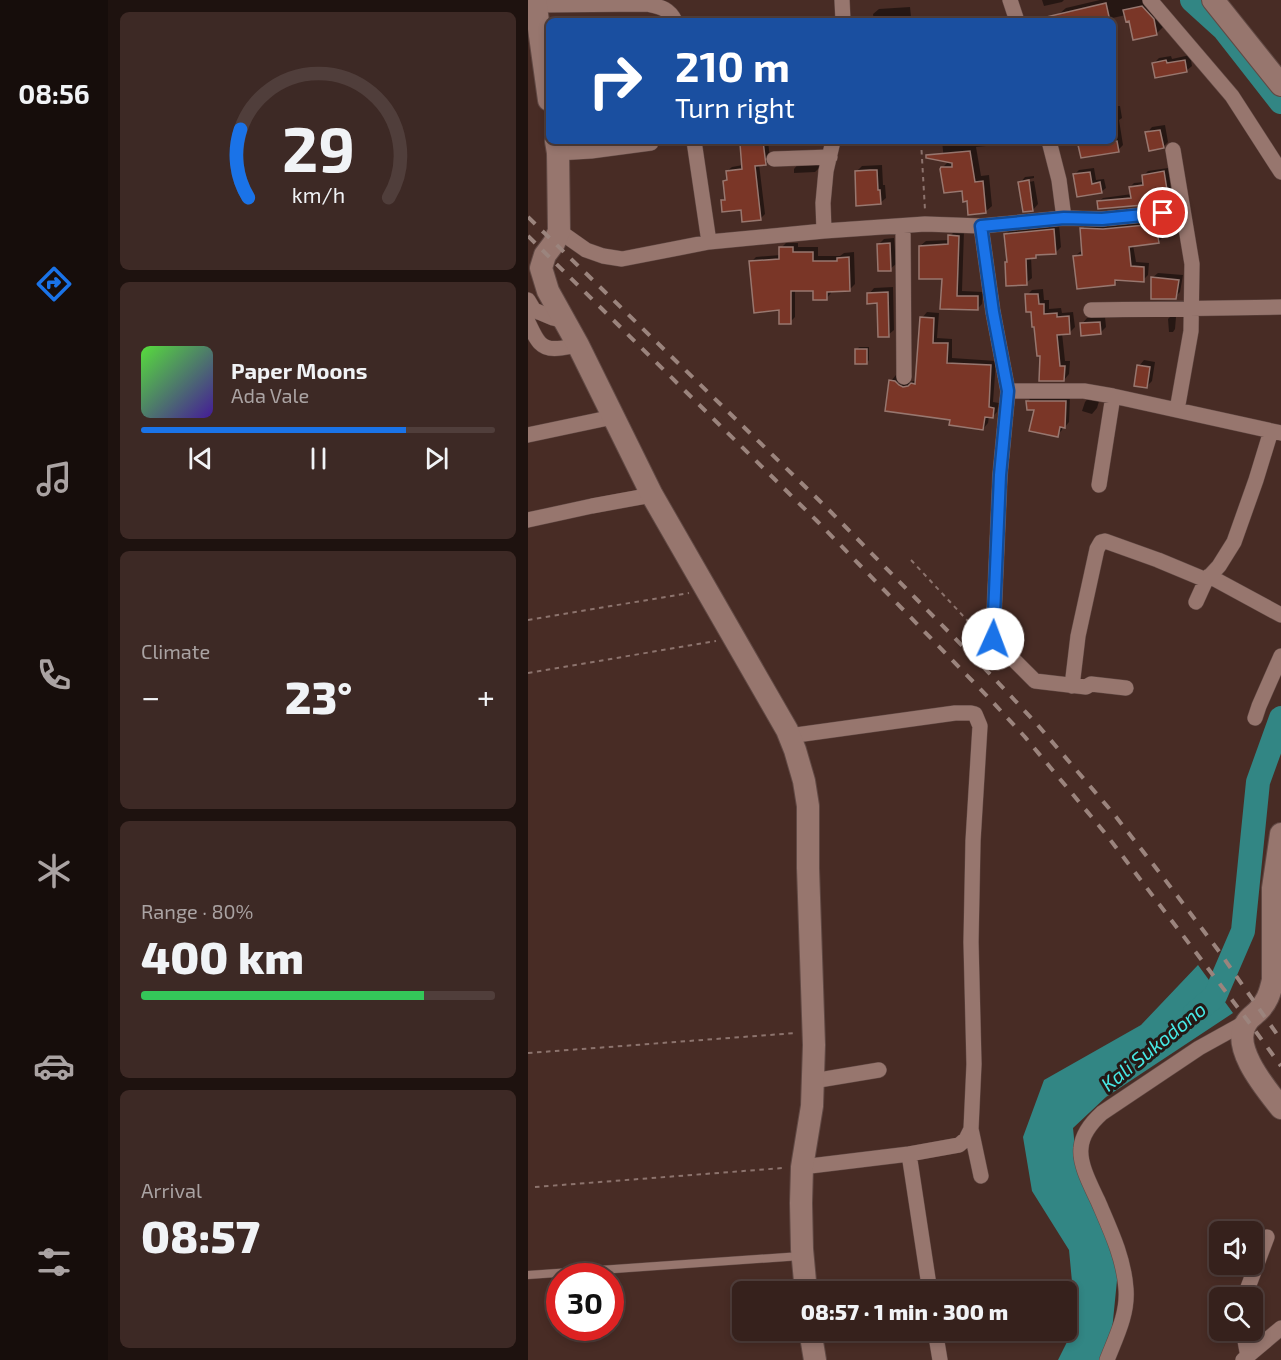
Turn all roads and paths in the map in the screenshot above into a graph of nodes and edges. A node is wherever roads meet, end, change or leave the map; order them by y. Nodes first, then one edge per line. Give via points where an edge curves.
1 (842, 0) edge
2 (1010, 0) edge
3 (1150, 0) edge
4 (1218, 1) edge
5 (535, 3) edge
6 (673, 18) edge
7 (843, 18) edge
8 (1016, 18) edge
9 (1273, 62) edge
10 (546, 79) edge
11 (1281, 85) edge
12 (644, 144) edge
13 (694, 144) edge
14 (832, 144) edge
15 (921, 144) edge
16 (1050, 144) edge
17 (557, 147) edge
18 (1173, 150) dead end
19 (830, 157) junction
20 (774, 159) dead end
21 (1281, 172) edge
22 (1183, 211) junction
23 (1064, 218) junction
24 (926, 224) junction
25 (903, 226) junction
26 (981, 226) junction
27 (559, 231) junction
28 (824, 231) junction
29 (709, 242) junction
30 (1281, 307) edge
31 (1191, 308) junction
32 (1090, 309) dead end
33 (530, 311) edge
34 (565, 321) junction
35 (578, 345) junction
36 (904, 377) dead end
37 (1008, 391) junction
38 (1113, 396) junction
39 (1177, 410) junction
40 (613, 417) junction
41 (1276, 432) edge
42 (528, 435) edge
43 (1099, 485) dead end
44 (652, 495) junction
45 (528, 520) edge
46 (911, 560) dead end
47 (1207, 578) junction
48 (707, 590) junction
49 (1196, 602) dead end
50 (1281, 615) edge
51 (528, 620) edge
52 (734, 638) junction
53 (993, 639) junction
54 (1281, 656) edge
55 (528, 673) edge
56 (1071, 686) junction
57 (1126, 688) dead end
58 (1255, 718) dead end
59 (789, 736) junction
60 (1281, 834) edge
61 (1246, 1022) junction
62 (814, 1031) junction
63 (528, 1053) edge
64 (879, 1070) dead end
65 (813, 1081) junction
66 (1281, 1108) edge
67 (971, 1129) junction
68 (909, 1154) junction
69 (802, 1167) junction
70 (981, 1176) dead end
71 (535, 1187) dead end
72 (1267, 1237) dead end
73 (802, 1256) junction
74 (528, 1275) edge
75 (805, 1281) edge
76 (928, 1281) edge
77 (1248, 1287) edge
78 (1281, 1328) edge
79 (812, 1341) edge
80 (937, 1341) edge
81 (1244, 1341) edge
82 (1245, 1358) edge
83 (815, 1360) edge
84 (940, 1360) edge
85 (1107, 1360) edge

1 - 7 street
2 - 8 street
3 - 21 street via 1232,96
4 - 9 street
5 - 6 street via 647,4 665,8
5 - 10 street
9 - 11 street
12 - 17 street via 591,151
13 - 29 street
14 - 19 street
15 - 24 path
16 - 23 street
17 - 27 street
18 - 22 street
19 - 20 street
19 - 28 street via 823,203
22 - 23 street via 1102,219
22 - 31 street via 1192,264
23 - 26 street
24 - 25 street
24 - 26 street
25 - 28 street
25 - 36 street
26 - 37 street
27 - 29 street via 586,250 622,259
27 - 34 street via 541,268 548,291
28 - 29 street
30 - 31 street
31 - 32 street
31 - 39 street via 1191,331
33 - 34 street
33 - 35 street via 540,343 556,349
34 - 35 street
35 - 40 street
37 - 38 street via 1084,391
37 - 53 street
38 - 39 street
38 - 43 street
39 - 41 street
40 - 42 street
40 - 44 street
41 - 47 street via 1234,542
44 - 45 street
44 - 48 street
46 - 53 path via 986,641
47 - 49 street
47 - 50 street
47 - 56 street via 1101,542 1078,636
48 - 51 path
48 - 52 street
52 - 55 path
52 - 59 street
53 - 56 street via 1035,681
54 - 58 street
56 - 57 street
59 - 62 street via 808,806
59 - 67 street via 955,713 975,714 980,726 973,841
60 - 61 street via 1273,888 1273,980 1266,1002
61 - 66 street via 1244,1047 1250,1062
61 - 85 street via 1199,1048 1102,1113 1083,1140 1083,1163 1113,1237 1127,1292 1125,1312
62 - 63 path
62 - 65 street
64 - 65 street
65 - 69 street
67 - 68 street via 959,1145
67 - 70 street
68 - 69 street
68 - 76 street
69 - 71 path
69 - 73 street
72 - 77 street
73 - 74 lane
73 - 75 street
78 - 82 street
79 - 83 street
80 - 84 street
81 - 82 street

